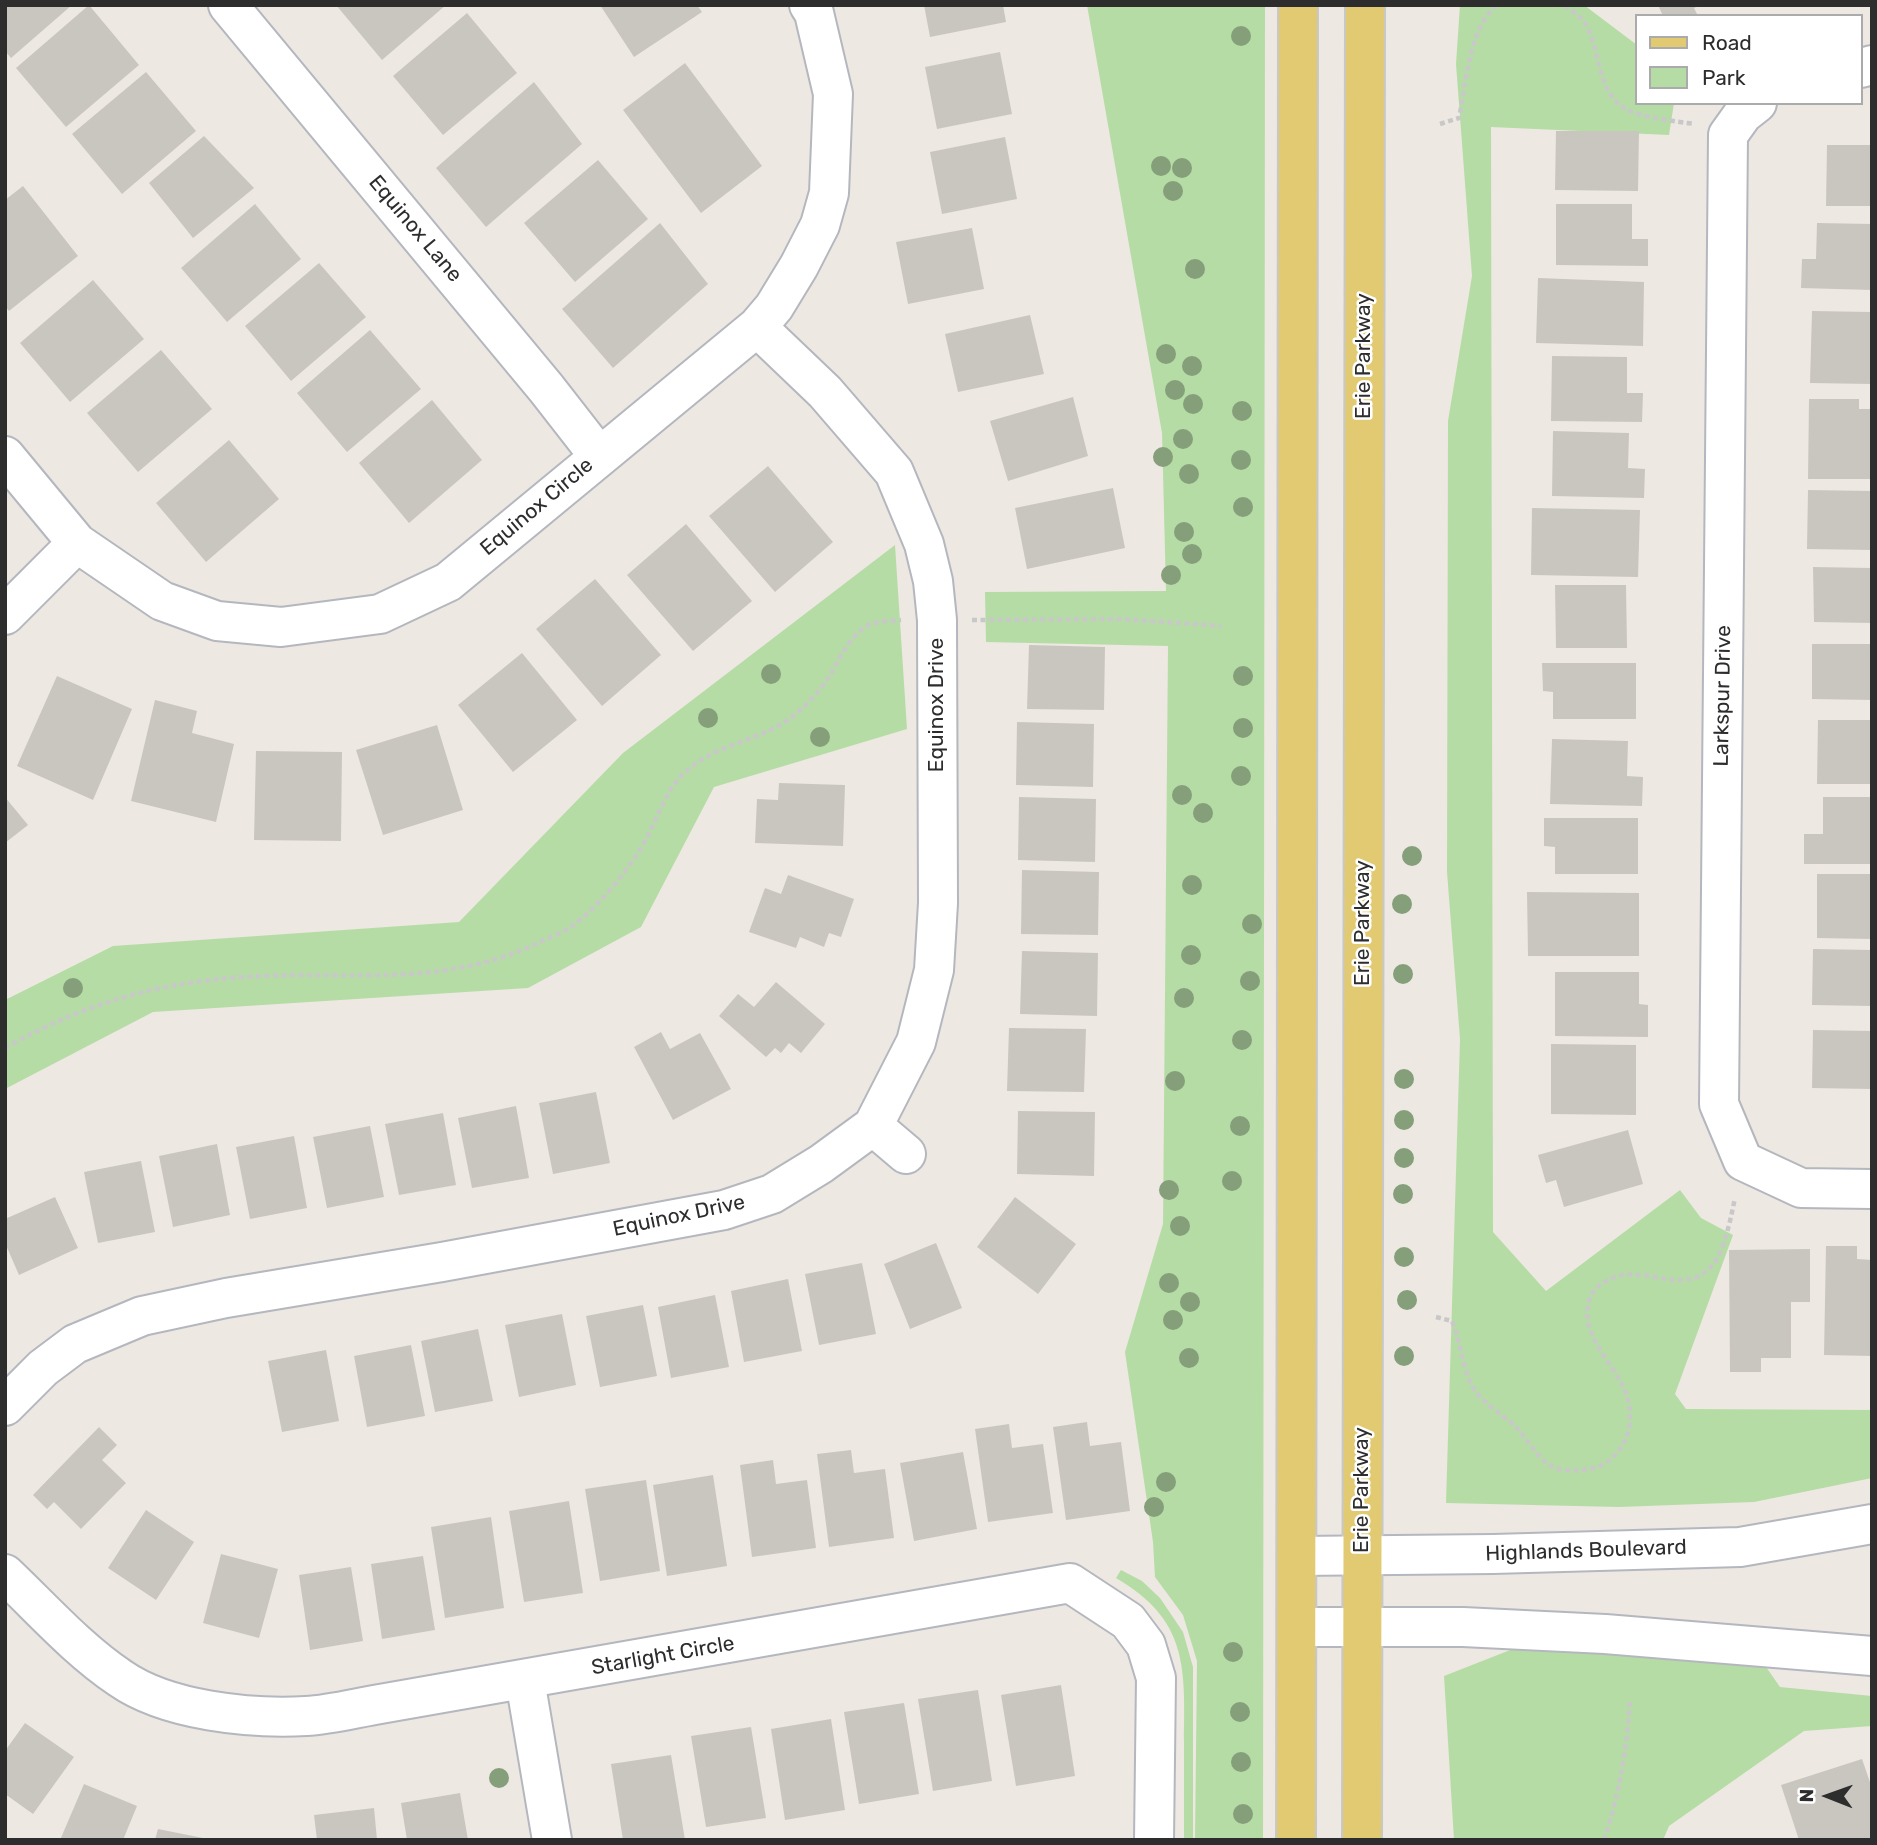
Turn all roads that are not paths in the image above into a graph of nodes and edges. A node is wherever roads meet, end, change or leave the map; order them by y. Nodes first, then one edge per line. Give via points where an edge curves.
1 (228, 5) edge
2 (809, 5) edge
3 (1298, 5) edge
4 (1365, 5) edge
5 (1754, 105) edge
6 (757, 327) junction
7 (5, 456) edge
8 (598, 456) junction
9 (77, 543) junction
10 (5, 615) edge
11 (873, 1126) junction
12 (906, 1154) dead end
13 (1872, 1189) edge
14 (5, 1406) edge
15 (1872, 1524) edge
16 (1362, 1555) junction
17 (1298, 1556) junction
18 (5, 1574) edge
19 (1297, 1627) junction
20 (1363, 1627) junction
21 (1872, 1656) edge
22 (525, 1680) junction
23 (552, 1840) edge
24 (1154, 1840) edge
25 (1296, 1840) edge
26 (1362, 1840) edge

1 - 8 street, Equinox Lane via 546,387
2 - 6 street, Equinox Circle via 833,94 829,194 820,225 799,266
3 - 17 main road
4 - 16 main road, Erie Parkway
5 - 13 street, Larkspur Drive via 1728,135 1719,1104 1743,1161 1801,1188
6 - 8 street, Equinox Circle
6 - 11 street, Equinox Drive via 825,392 894,472 924,544 933,581 939,903 934,970 916,1042
7 - 9 street, Equinox Circle
8 - 9 street, Equinox Circle via 448,582 380,614 281,627 217,621 162,601
9 - 10 street
11 - 12 street
11 - 14 street, Equinox Drive via 772,1194 724,1210 142,1316 75,1344
15 - 16 street, Highlands Boulevard via 1740,1547
16 - 17 street, Highlands Boulevard
16 - 20 main road, Erie Parkway
17 - 19 main road
18 - 22 street, Starlight Circle via 92,1658 122,1680 168,1701 256,1716 307,1716
19 - 20 street
19 - 25 main road
20 - 21 street via 1605,1634
20 - 26 main road, Erie Parkway
22 - 23 street
22 - 24 street, Starlight Circle via 1070,1583 1128,1621 1146,1645 1156,1678

